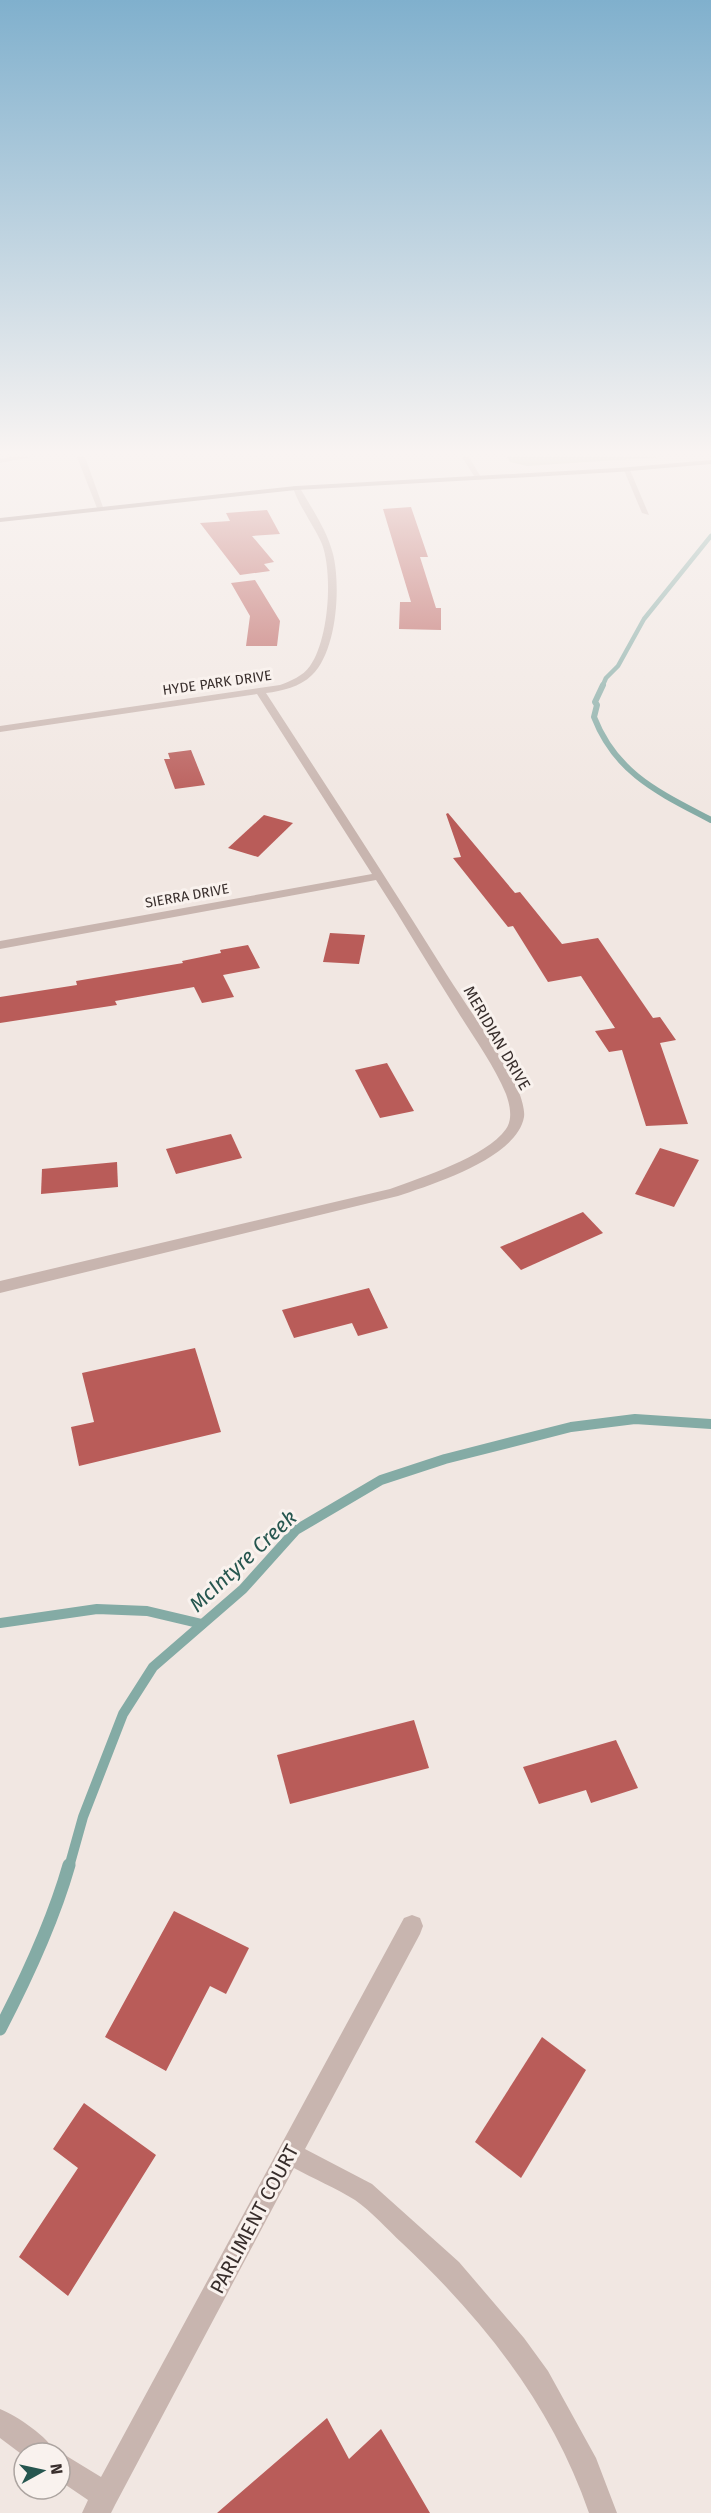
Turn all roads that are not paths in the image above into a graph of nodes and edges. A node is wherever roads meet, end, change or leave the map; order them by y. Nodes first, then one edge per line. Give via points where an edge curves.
1 (331, 574) edge
2 (260, 692) junction
3 (0, 729) edge
4 (379, 876) junction
5 (0, 945) edge
6 (0, 1287) edge
7 (412, 1926) dead end
8 (289, 2153) junction
9 (0, 2422) edge
10 (26, 2441) edge
11 (72, 2477) edge
12 (101, 2505) edge
13 (603, 2513) edge

1 - 2 street, HYDE PARK DRIVE via 333,595 324,647 315,667 299,681
2 - 3 street, HYDE PARK DRIVE
2 - 4 street, MERIDIAN DRIVE
4 - 5 street, SIERRA DRIVE
4 - 6 street, MERIDIAN DRIVE via 513,1095 518,1115 513,1130 477,1158 393,1193
7 - 8 street, PARLIMENT COURT
8 - 12 street, PARLIMENT COURT
8 - 13 street via 364,2192 450,2271 539,2380 587,2467
9 - 10 street
11 - 12 street

